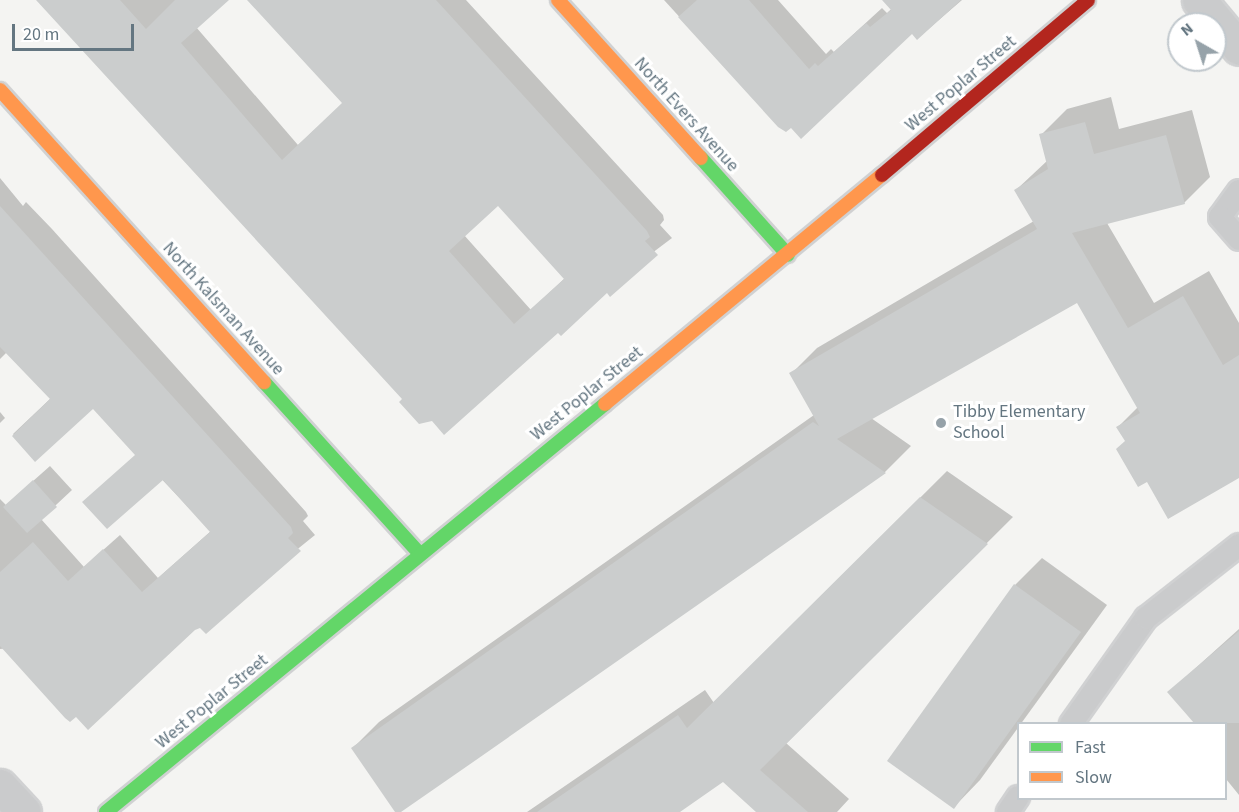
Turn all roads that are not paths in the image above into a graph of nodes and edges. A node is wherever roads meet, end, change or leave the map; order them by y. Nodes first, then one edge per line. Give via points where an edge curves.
1 (558, 0) edge
2 (1088, 0) edge
3 (1199, 0) edge
4 (1239, 48) edge
5 (0, 90) edge
6 (1239, 191) edge
7 (1239, 239) edge
8 (788, 255) junction
9 (1239, 545) edge
10 (418, 553) junction
11 (1072, 722) edge
12 (0, 786) edge
13 (1017, 798) edge
14 (24, 812) edge
15 (106, 812) edge
16 (1008, 812) edge

1 - 8 street, North Evers Avenue
2 - 8 street, West Poplar Street
3 - 4 street
5 - 10 street, North Kalsman Avenue
6 - 7 lane via 1220,217
8 - 10 street, West Poplar Street
9 - 11 lane via 1146,618
10 - 15 street, West Poplar Street
12 - 14 street
13 - 16 lane

